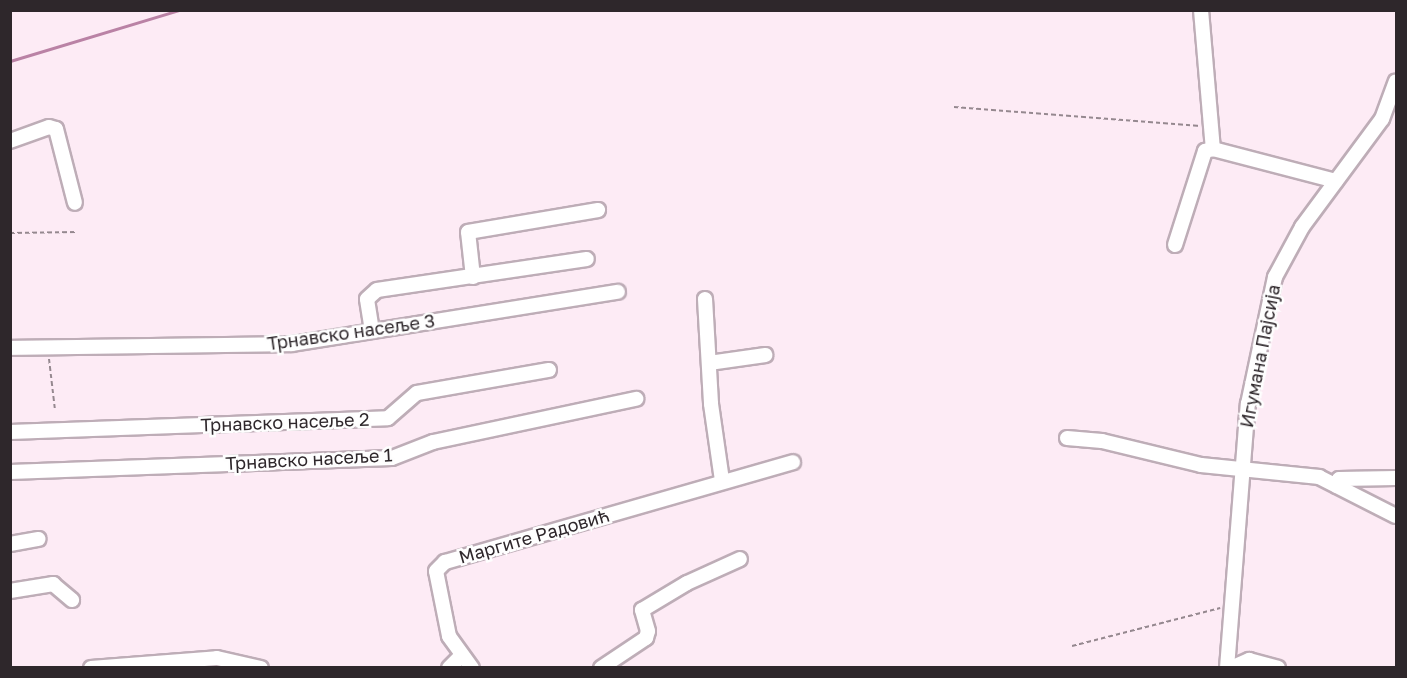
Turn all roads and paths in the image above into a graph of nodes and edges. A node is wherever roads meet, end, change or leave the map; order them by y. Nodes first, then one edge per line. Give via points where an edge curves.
1 (1201, 10) edge
2 (1396, 91) edge
3 (954, 108) dead end
4 (1212, 127) junction
5 (10, 141) edge
6 (1213, 149) junction
7 (1336, 181) junction
8 (75, 203) dead end
9 (598, 210) dead end
10 (10, 232) edge
11 (77, 232) dead end
12 (1175, 245) dead end
13 (587, 259) dead end
14 (473, 277) junction
15 (618, 292) dead end
16 (705, 299) dead end
17 (372, 331) junction
18 (47, 347) junction
19 (10, 348) edge
20 (765, 355) dead end
21 (709, 363) junction
22 (549, 370) dead end
23 (636, 399) dead end
24 (56, 410) dead end
25 (10, 432) edge
26 (1067, 438) dead end
27 (793, 462) dead end
28 (1241, 470) junction
29 (10, 472) edge
30 (1396, 478) edge
31 (722, 480) junction
32 (1337, 486) junction
33 (1396, 516) edge
34 (39, 539) dead end
35 (10, 544) edge
36 (740, 559) dead end
37 (10, 591) edge
38 (72, 600) dead end
39 (1232, 605) junction
40 (1072, 646) dead end
41 (461, 657) junction
42 (91, 668) edge
43 (261, 668) edge
44 (449, 668) edge
45 (472, 668) edge
46 (601, 668) edge
47 (1229, 668) edge
48 (1278, 668) edge

1 - 4 street
2 - 7 street, Игумана Пајсија via 1382,119
3 - 4 path
4 - 6 street
5 - 8 street via 49,127 56,129
6 - 7 street
6 - 12 street via 1205,151
7 - 28 street, Игумана Пајсија via 1302,227 1275,278 1248,404
9 - 14 street via 468,232
10 - 11 path
13 - 14 street
14 - 17 street via 371,293 367,299
15 - 17 street, Трнавско насеље 3
16 - 21 street
17 - 18 street, Трнавско насеље 3 via 261,345
18 - 19 street, Трнавско насеље 3
18 - 24 path
20 - 21 street
21 - 31 street
22 - 25 street, Трнавско насеље 2 via 417,393 388,418
23 - 29 street, Трнавско насеље 1 via 433,442 392,458
26 - 28 street via 1102,441 1201,465
27 - 31 street, Маргите Радовић
28 - 32 street via 1320,477
28 - 39 street, Игумана Пајсија
30 - 32 street via 1340,479
31 - 41 street, Маргите Радовић via 445,562 436,571 449,636
32 - 33 street
34 - 35 street
36 - 46 street via 687,583 642,610 646,638
37 - 38 street via 53,584
39 - 40 path
39 - 47 street, Игумана Пајсија
41 - 44 street
41 - 45 street, Маргите Радовић
42 - 43 street via 217,658
47 - 48 street via 1249,660

